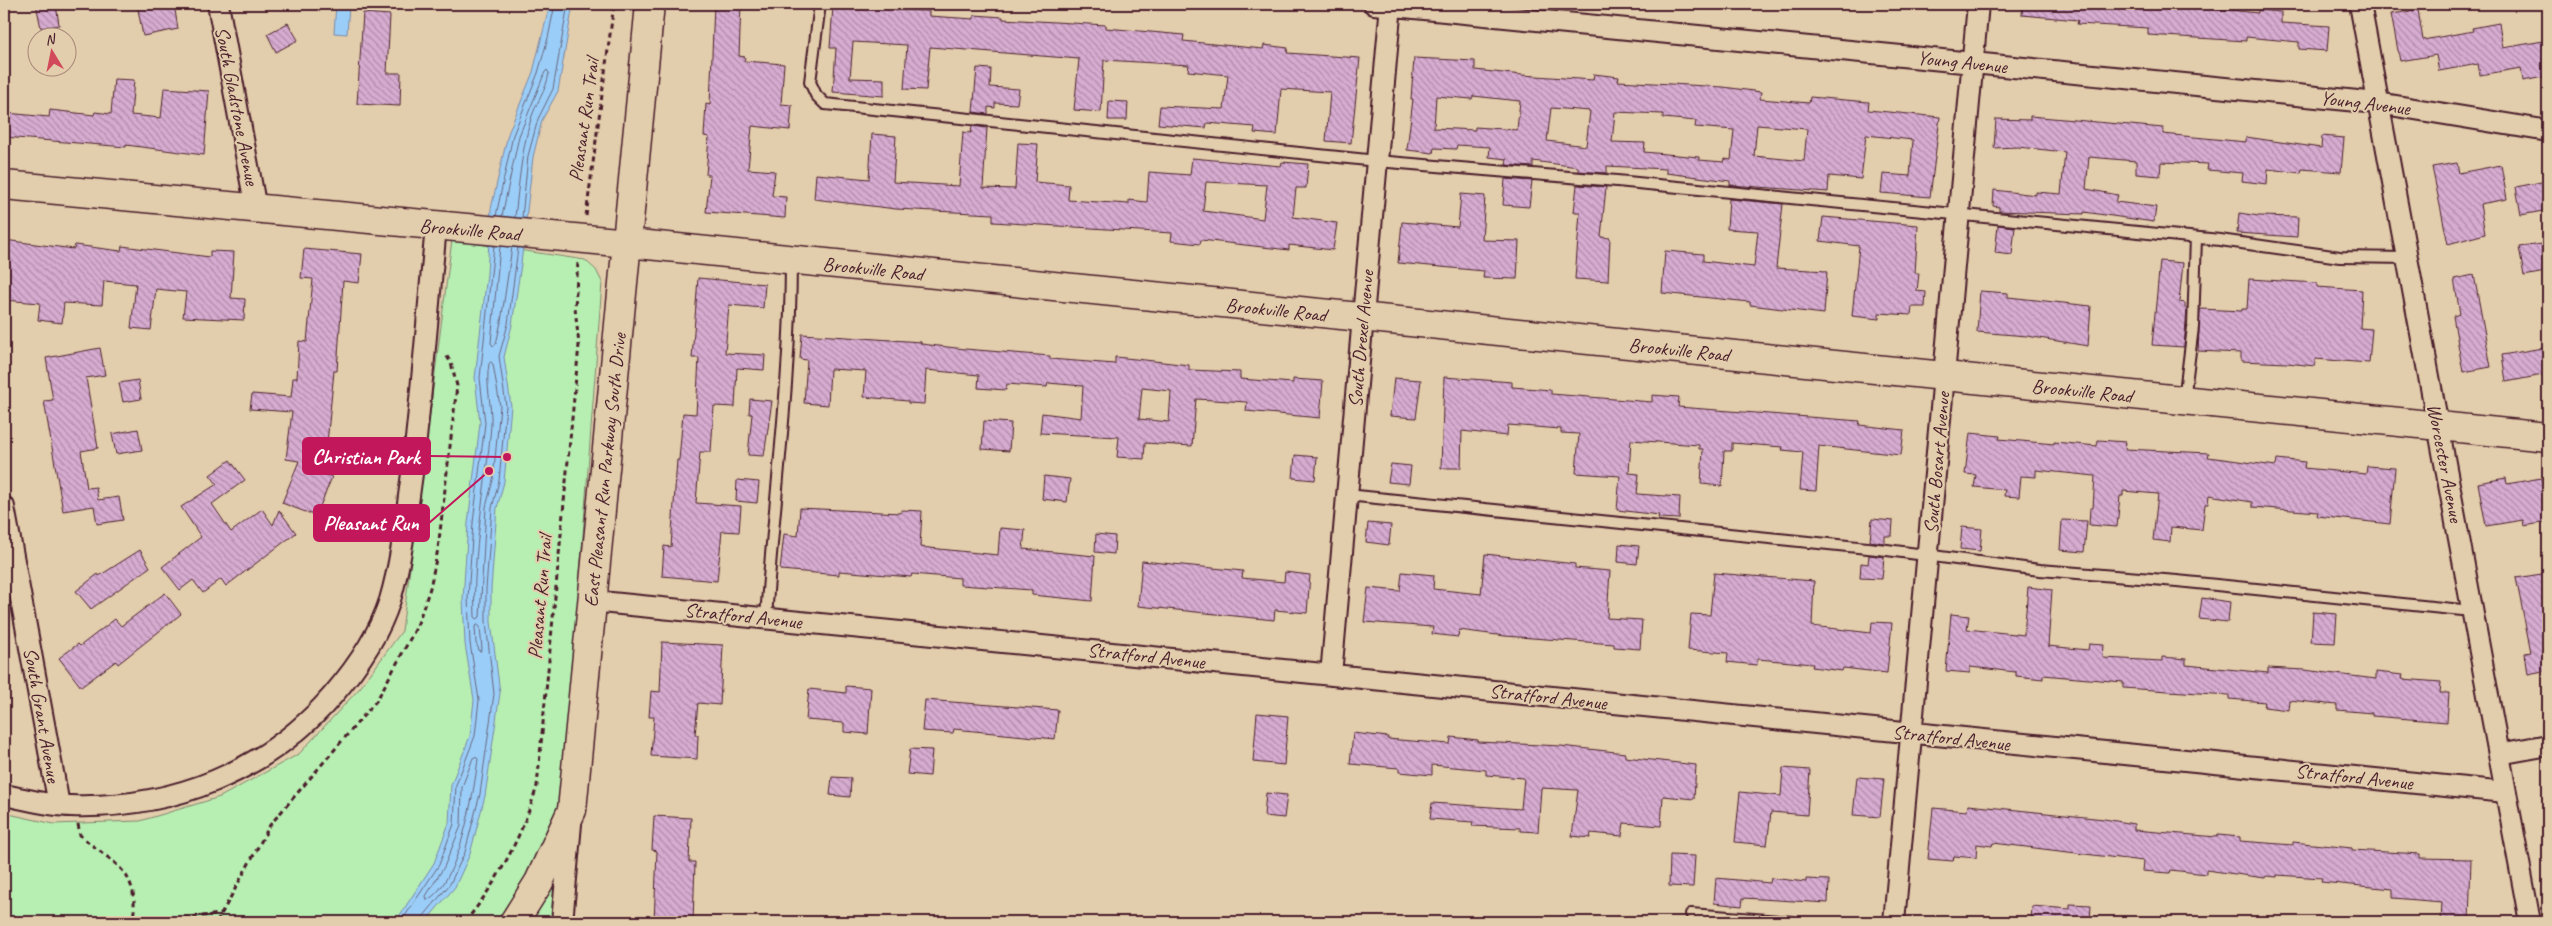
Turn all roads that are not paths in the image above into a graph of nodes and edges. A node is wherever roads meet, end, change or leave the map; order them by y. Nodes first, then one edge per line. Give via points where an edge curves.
1 (218, 4) edge
2 (650, 4) edge
3 (820, 4) edge
4 (1385, 4) edge
5 (1978, 4) edge
6 (2360, 4) edge
7 (1973, 63) junction
8 (2378, 103) junction
9 (2548, 131) edge
10 (1377, 161) junction
11 (4, 185) edge
12 (256, 209) junction
13 (1959, 215) junction
14 (436, 227) junction
15 (2196, 238) junction
16 (628, 243) junction
17 (2407, 258) junction
18 (791, 260) junction
19 (1363, 318) junction
20 (1945, 377) junction
21 (2184, 401) junction
22 (2438, 426) junction
23 (2548, 437) edge
24 (1347, 495) junction
25 (4, 507) edge
26 (1928, 556) junction
27 (591, 601) junction
28 (2472, 610) junction
29 (766, 618) junction
30 (1331, 675) junction
31 (1912, 734) junction
32 (2548, 745) edge
33 (2499, 754) junction
34 (2506, 792) junction
35 (4, 795) edge
36 (68, 806) junction
37 (572, 810) junction
38 (1691, 914) dead end
39 (514, 922) edge
40 (562, 922) edge
41 (1792, 922) edge
42 (1894, 922) edge
43 (2530, 922) edge

1 - 12 street, South Gladstone Avenue
2 - 16 street, East Pleasant Run Parkway South Drive
3 - 10 lane via 810,82 825,104
4 - 7 street, Young Avenue
4 - 10 street, South Drexel Avenue
5 - 7 street, South Bosart Avenue
6 - 8 street, Worcester Avenue
7 - 8 street, Young Avenue
7 - 13 street, South Bosart Avenue
8 - 9 street, Young Avenue
8 - 17 street, Worcester Avenue
10 - 13 lane
10 - 19 street, South Drexel Avenue
11 - 12 street, Brookville Road
12 - 14 street, Brookville Road
13 - 15 lane
13 - 20 street, South Bosart Avenue
14 - 16 street, Brookville Road via 576,245
14 - 36 street via 420,409 401,548 390,600 362,656 317,713 253,763 229,776 160,799 106,806
15 - 17 lane via 2340,257
15 - 21 lane via 2193,327
16 - 18 street, Brookville Road
16 - 27 street, East Pleasant Run Parkway South Drive
17 - 22 street, Worcester Avenue
18 - 19 street, Brookville Road
18 - 29 lane via 786,403 774,504
19 - 20 street, Brookville Road
19 - 24 street, South Drexel Avenue
20 - 21 street, Brookville Road
20 - 26 street, South Bosart Avenue
21 - 22 street, Brookville Road
22 - 23 street, Brookville Road
22 - 28 street, Worcester Avenue
24 - 26 lane
24 - 30 street, South Drexel Avenue
25 - 36 street, South Grant Avenue
26 - 28 lane via 2040,570
26 - 31 street, South Bosart Avenue
27 - 29 street, Stratford Avenue
27 - 37 street, East Pleasant Run Parkway South Drive
28 - 33 street, Worcester Avenue
29 - 30 street, Stratford Avenue
30 - 31 street, Stratford Avenue
31 - 34 street, Stratford Avenue
31 - 42 street, South Bosart Avenue
32 - 33 street
33 - 34 street, Worcester Avenue
34 - 43 street, Worcester Avenue
35 - 36 street
37 - 39 street, East Pleasant Run Parkway South Drive via 539,882
37 - 40 street
38 - 41 lane

